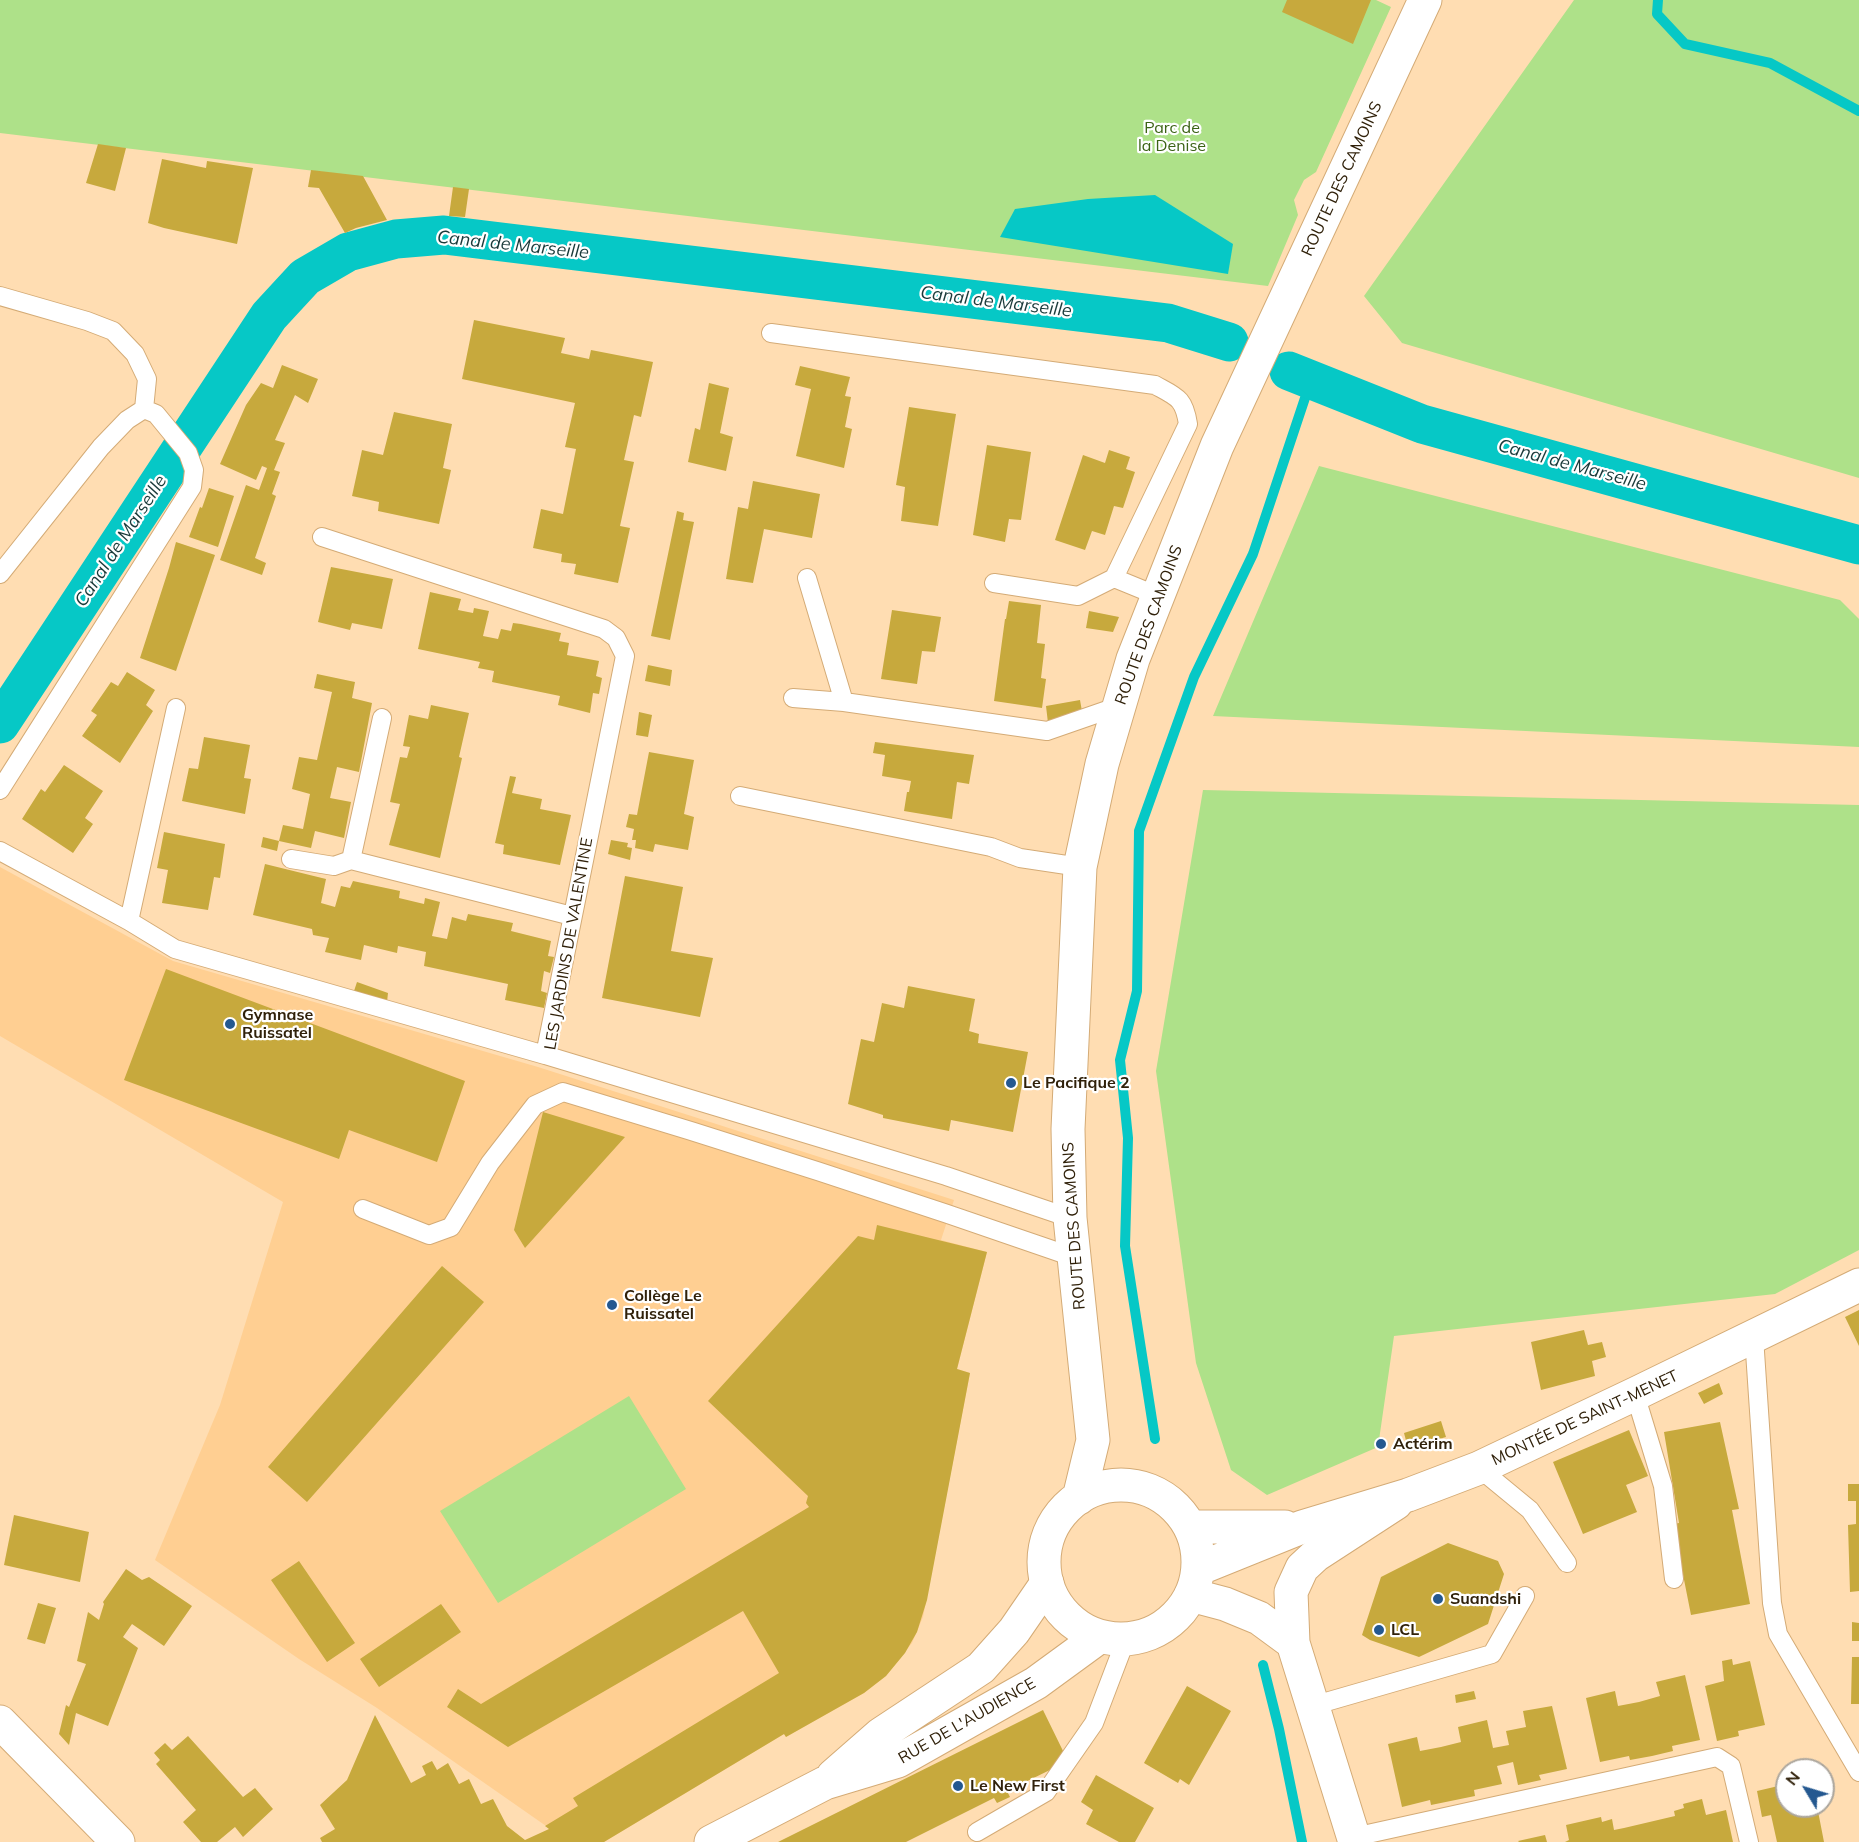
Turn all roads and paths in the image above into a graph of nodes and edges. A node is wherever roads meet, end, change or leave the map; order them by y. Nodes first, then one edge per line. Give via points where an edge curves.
1 (1425, 0) edge
2 (0, 296) edge
3 (771, 333) dead end
4 (150, 412) junction
5 (322, 537) dead end
6 (0, 574) edge
7 (807, 578) dead end
8 (1114, 578) junction
9 (994, 583) dead end
10 (1158, 596) junction
11 (793, 698) dead end
12 (844, 702) junction
13 (1119, 706) junction
14 (176, 708) dead end
15 (382, 718) dead end
16 (0, 790) edge
17 (740, 796) dead end
18 (0, 851) edge
19 (291, 859) dead end
20 (351, 860) junction
21 (1080, 867) junction
22 (572, 916) junction
23 (129, 921) junction
24 (545, 1055) junction
25 (363, 1209) dead end
26 (1070, 1218) junction
27 (1073, 1257) junction
28 (1859, 1285) edge
29 (1754, 1337) junction
30 (1635, 1394) junction
31 (1093, 1440) junction
32 (1479, 1468) junction
33 (1126, 1485) junction
34 (1408, 1495) junction
35 (1078, 1498) junction
36 (1190, 1527) junction
37 (1302, 1527) junction
38 (1567, 1563) dead end
39 (1674, 1579) dead end
40 (1195, 1582) junction
41 (1047, 1583) junction
42 (1525, 1596) dead end
43 (1113, 1638) junction
44 (1293, 1643) junction
45 (1312, 1706) junction
46 (0, 1722) edge
47 (1859, 1772) edge
48 (825, 1783) junction
49 (977, 1832) dead end
50 (1354, 1840) edge
51 (118, 1842) edge
52 (711, 1842) edge
53 (1749, 1842) edge

1 - 10 main road, ROUTE DES CAMOINS via 1217,446
2 - 4 lane via 113,331 135,354 147,379
3 - 8 lane via 1155,385 1177,397 1186,409 1188,424
4 - 6 lane via 127,420 101,447
4 - 16 lane via 188,453 195,470 192,487
5 - 22 lane, LES JARDINS DE VALENTINE via 604,628 616,638 625,656
7 - 12 lane
8 - 9 lane via 1078,596
8 - 10 lane
10 - 13 main road, ROUTE DES CAMOINS
11 - 12 lane
12 - 13 lane via 1047,731
13 - 21 main road, ROUTE DES CAMOINS
14 - 23 lane
15 - 20 lane
17 - 21 lane via 991,847 1020,858
18 - 23 lane
19 - 20 lane via 334,866
20 - 22 lane
21 - 26 main road, ROUTE DES CAMOINS via 1068,1129
22 - 24 lane, LES JARDINS DE VALENTINE
23 - 24 lane via 176,949
24 - 26 lane, LES JARDINS DE VALENTINE via 935,1172
25 - 27 lane via 429,1235 451,1227 490,1163 535,1105 563,1092 939,1210
26 - 27 main road, ROUTE DES CAMOINS
27 - 31 main road, ROUTE DES CAMOINS
28 - 29 main road, MONTÉE DE SAINT-MENET
29 - 30 main road, MONTÉE DE SAINT-MENET
29 - 47 lane via 1772,1603 1778,1634
30 - 32 main road, MONTÉE DE SAINT-MENET
30 - 39 lane via 1663,1486
31 - 33 main road
31 - 35 main road, ROUTE DES CAMOINS
32 - 34 main road, MONTÉE DE SAINT-MENET
32 - 38 lane via 1530,1510
33 - 35 main road via 1095,1489
33 - 36 main road via 1152,1491 1174,1506
34 - 37 main road, MONTÉE DE SAINT-MENET
34 - 44 main road via 1302,1568 1291,1592
35 - 41 main road via 1058,1518 1046,1545
36 - 37 main road, MONTÉE DE SAINT-MENET
36 - 40 main road via 1197,1547
37 - 40 main road, MONTÉE DE SAINT-MENET
40 - 43 main road via 1175,1618 1153,1633
40 - 44 main road via 1225,1604 1259,1618
41 - 43 main road via 1054,1602 1066,1617 1082,1629
41 - 48 main road, RUE DE L'AUDIENCE via 1014,1631 981,1668 881,1734
42 - 45 lane via 1492,1654
43 - 48 main road, RUE DE L'AUDIENCE via 898,1761
43 - 49 lane via 1094,1723 1046,1792
44 - 45 main road
45 - 50 main road
46 - 51 main road
48 - 52 main road, RUE DE L'AUDIENCE
50 - 53 lane via 1717,1757 1731,1766

